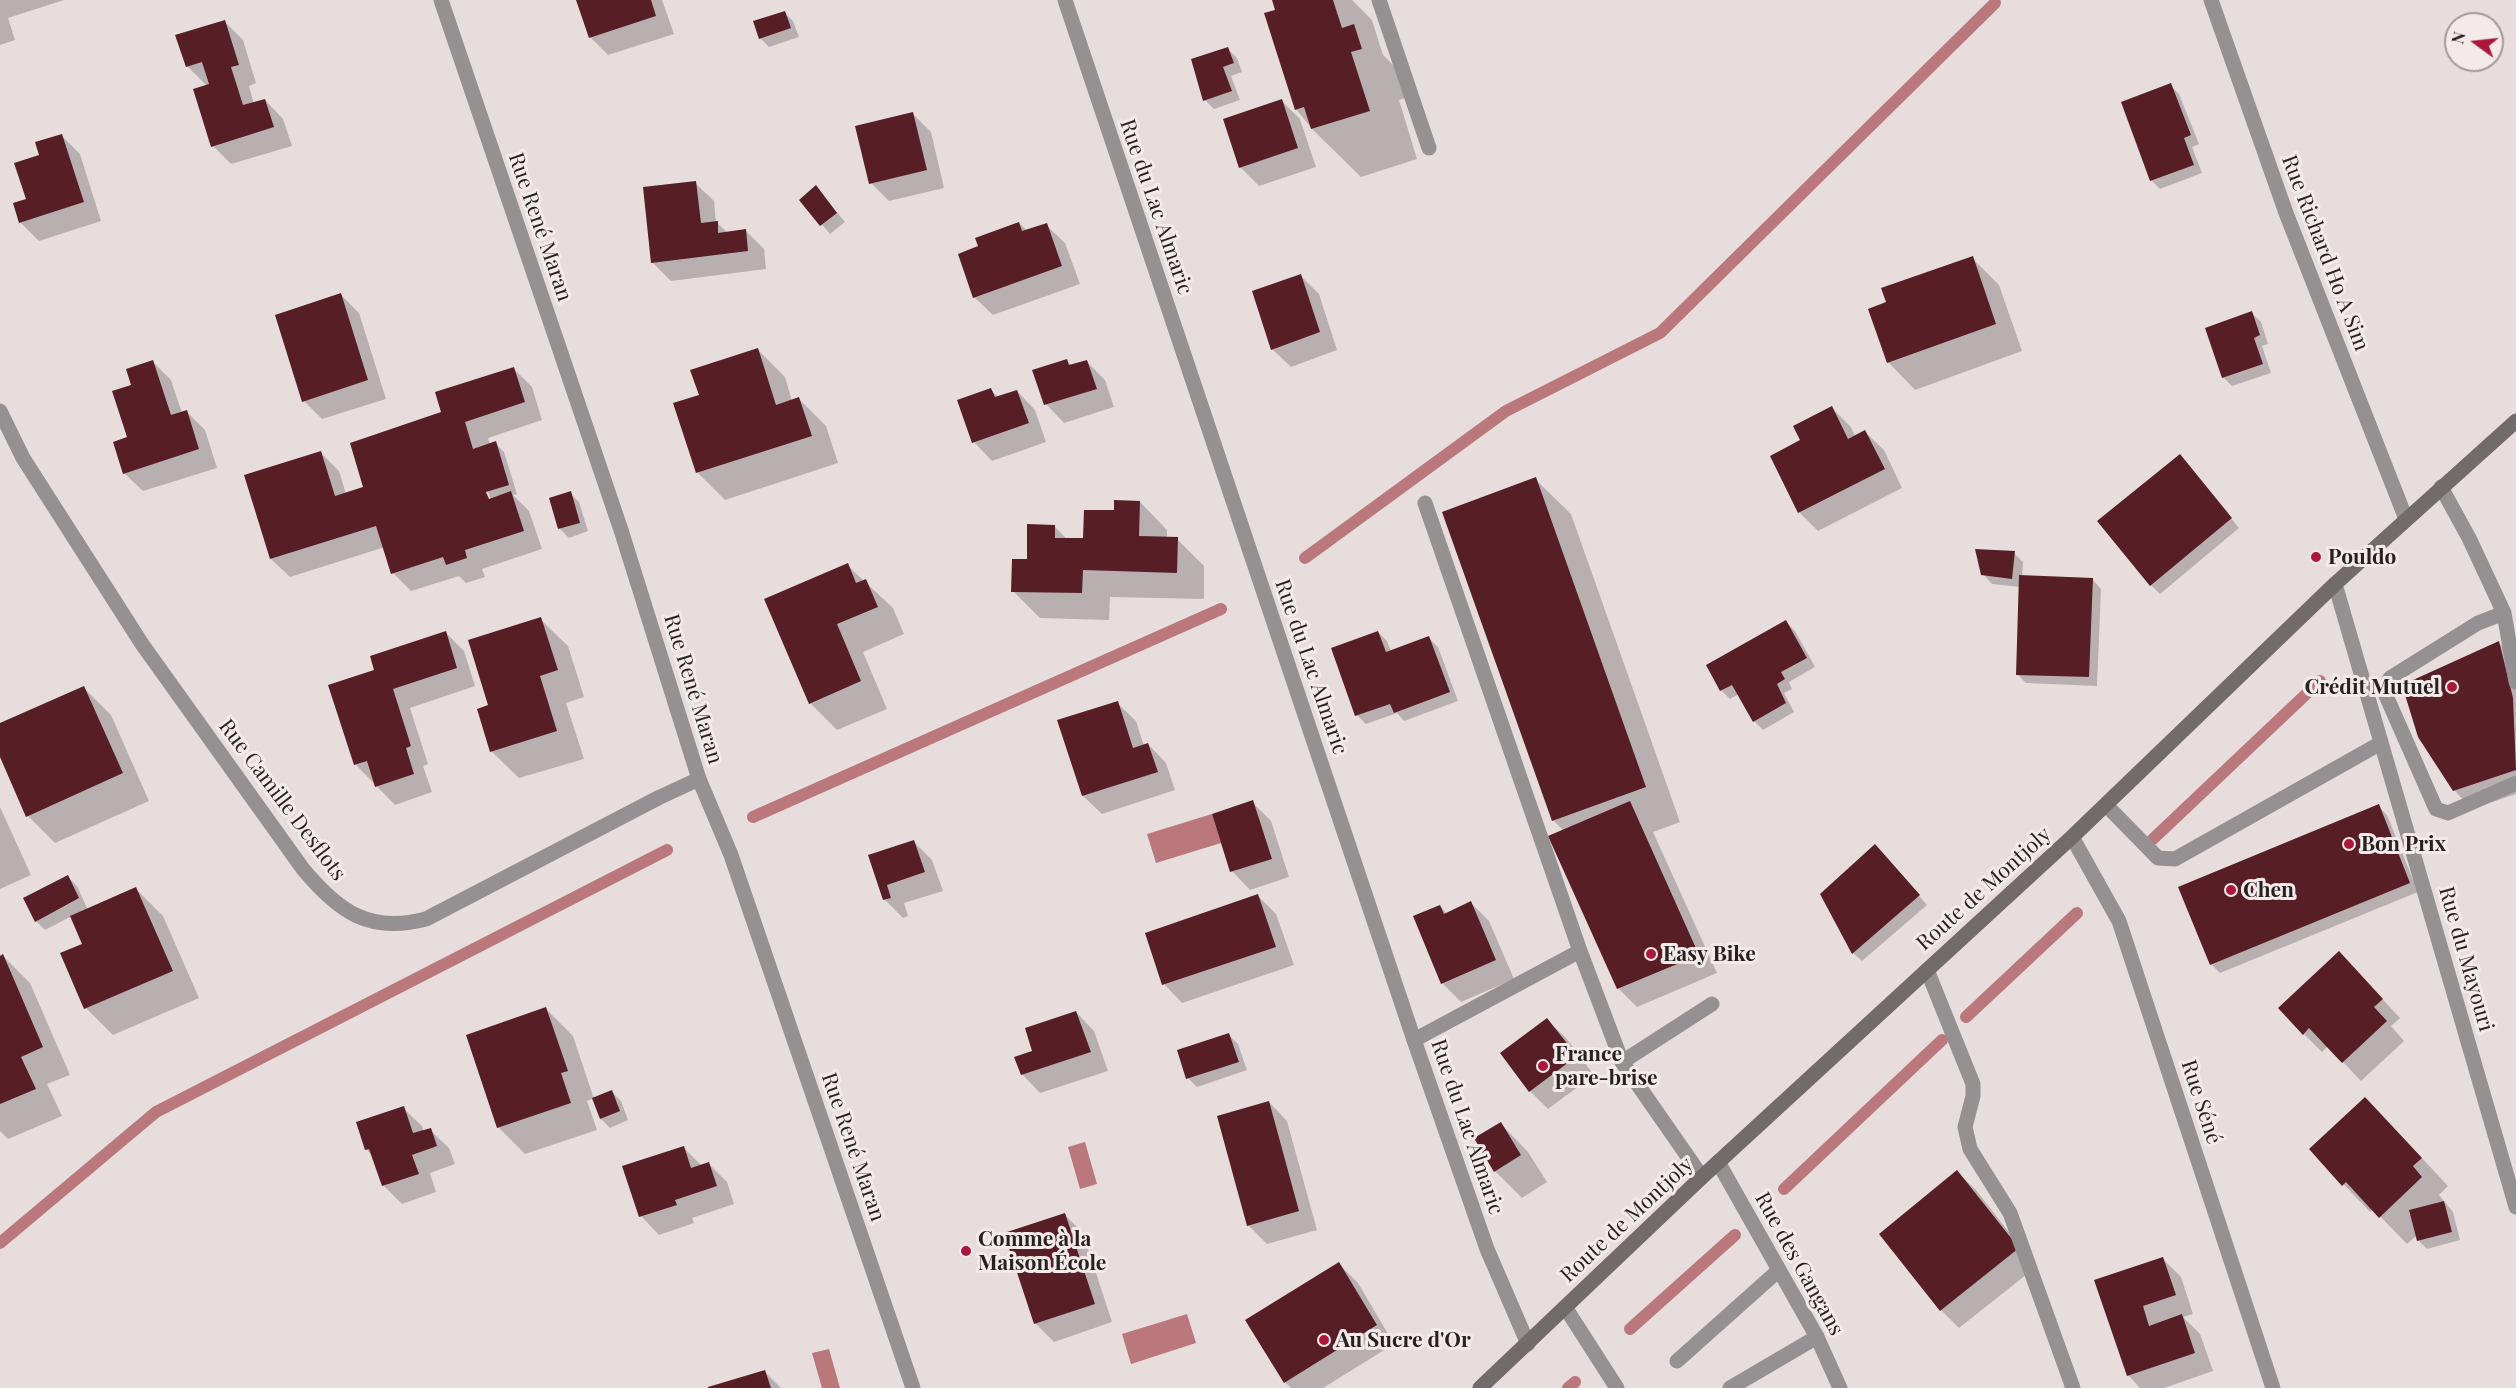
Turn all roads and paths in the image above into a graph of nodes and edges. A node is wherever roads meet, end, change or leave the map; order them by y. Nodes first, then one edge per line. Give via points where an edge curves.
1 (441, 0) edge
2 (1065, 0) edge
3 (1379, 0) edge
4 (2211, 0) edge
5 (1429, 148) dead end
6 (0, 411) edge
7 (2516, 421) edge
8 (2442, 487) junction
9 (1425, 503) dead end
10 (2406, 519) junction
11 (2335, 584) junction
12 (2504, 613) junction
13 (2516, 682) edge
14 (2381, 743) junction
15 (699, 779) junction
16 (2516, 783) edge
17 (2106, 805) junction
18 (2072, 837) junction
19 (1580, 951) junction
20 (1927, 970) junction
21 (1712, 1004) dead end
22 (1414, 1040) junction
23 (1622, 1062) junction
24 (1718, 1162) junction
25 (1702, 1177) junction
26 (2516, 1207) edge
27 (1779, 1270) junction
28 (1565, 1307) junction
29 (1817, 1336) junction
30 (1528, 1344) junction
31 (1677, 1361) dead end
32 (913, 1388) edge
33 (1480, 1388) edge
34 (1617, 1388) edge
35 (1730, 1388) edge
36 (1840, 1388) edge
37 (2073, 1388) edge
38 (2273, 1388) edge

1 - 15 street, Rue René Maran via 621,530
2 - 22 street, Rue du Lac Almaric
3 - 5 street
4 - 10 street, Rue Richard Ho A Sim via 2286,213
6 - 15 street, Rue Camille Desflots via 23,458 148,654 303,869 341,908 359,918 408,924 426,919
7 - 8 main road, Route de Montjoly
8 - 10 main road, Route de Montjoly
8 - 12 street
9 - 19 street
10 - 11 main road, Route de Montjoly
11 - 14 street, Rue du Mayouri
11 - 17 main road, Route de Montjoly
12 - 13 street
12 - 16 street via 2478,623 2390,678 2384,691 2436,809 2448,813
14 - 17 street via 2175,859 2158,858
14 - 26 street, Rue du Mayouri
15 - 32 street, Rue René Maran via 731,855
17 - 18 main road, Route de Montjoly
18 - 20 main road, Route de Montjoly
18 - 38 street, Rue Séné via 2120,921
19 - 22 street
19 - 23 street
20 - 24 main road, Route de Montjoly
20 - 37 street via 1973,1084 1965,1127 1970,1149 2010,1213
21 - 23 street
22 - 30 street, Rue du Lac Almaric via 1487,1249
23 - 25 street
24 - 25 main road, Route de Montjoly
24 - 27 street, Rue des Gangans
25 - 28 main road, Route de Montjoly
27 - 29 street, Rue des Gangans
27 - 31 street
28 - 30 main road, Route de Montjoly
28 - 34 street
29 - 35 street
29 - 36 street, Rue des Gangans
30 - 33 main road, Route de Montjoly

